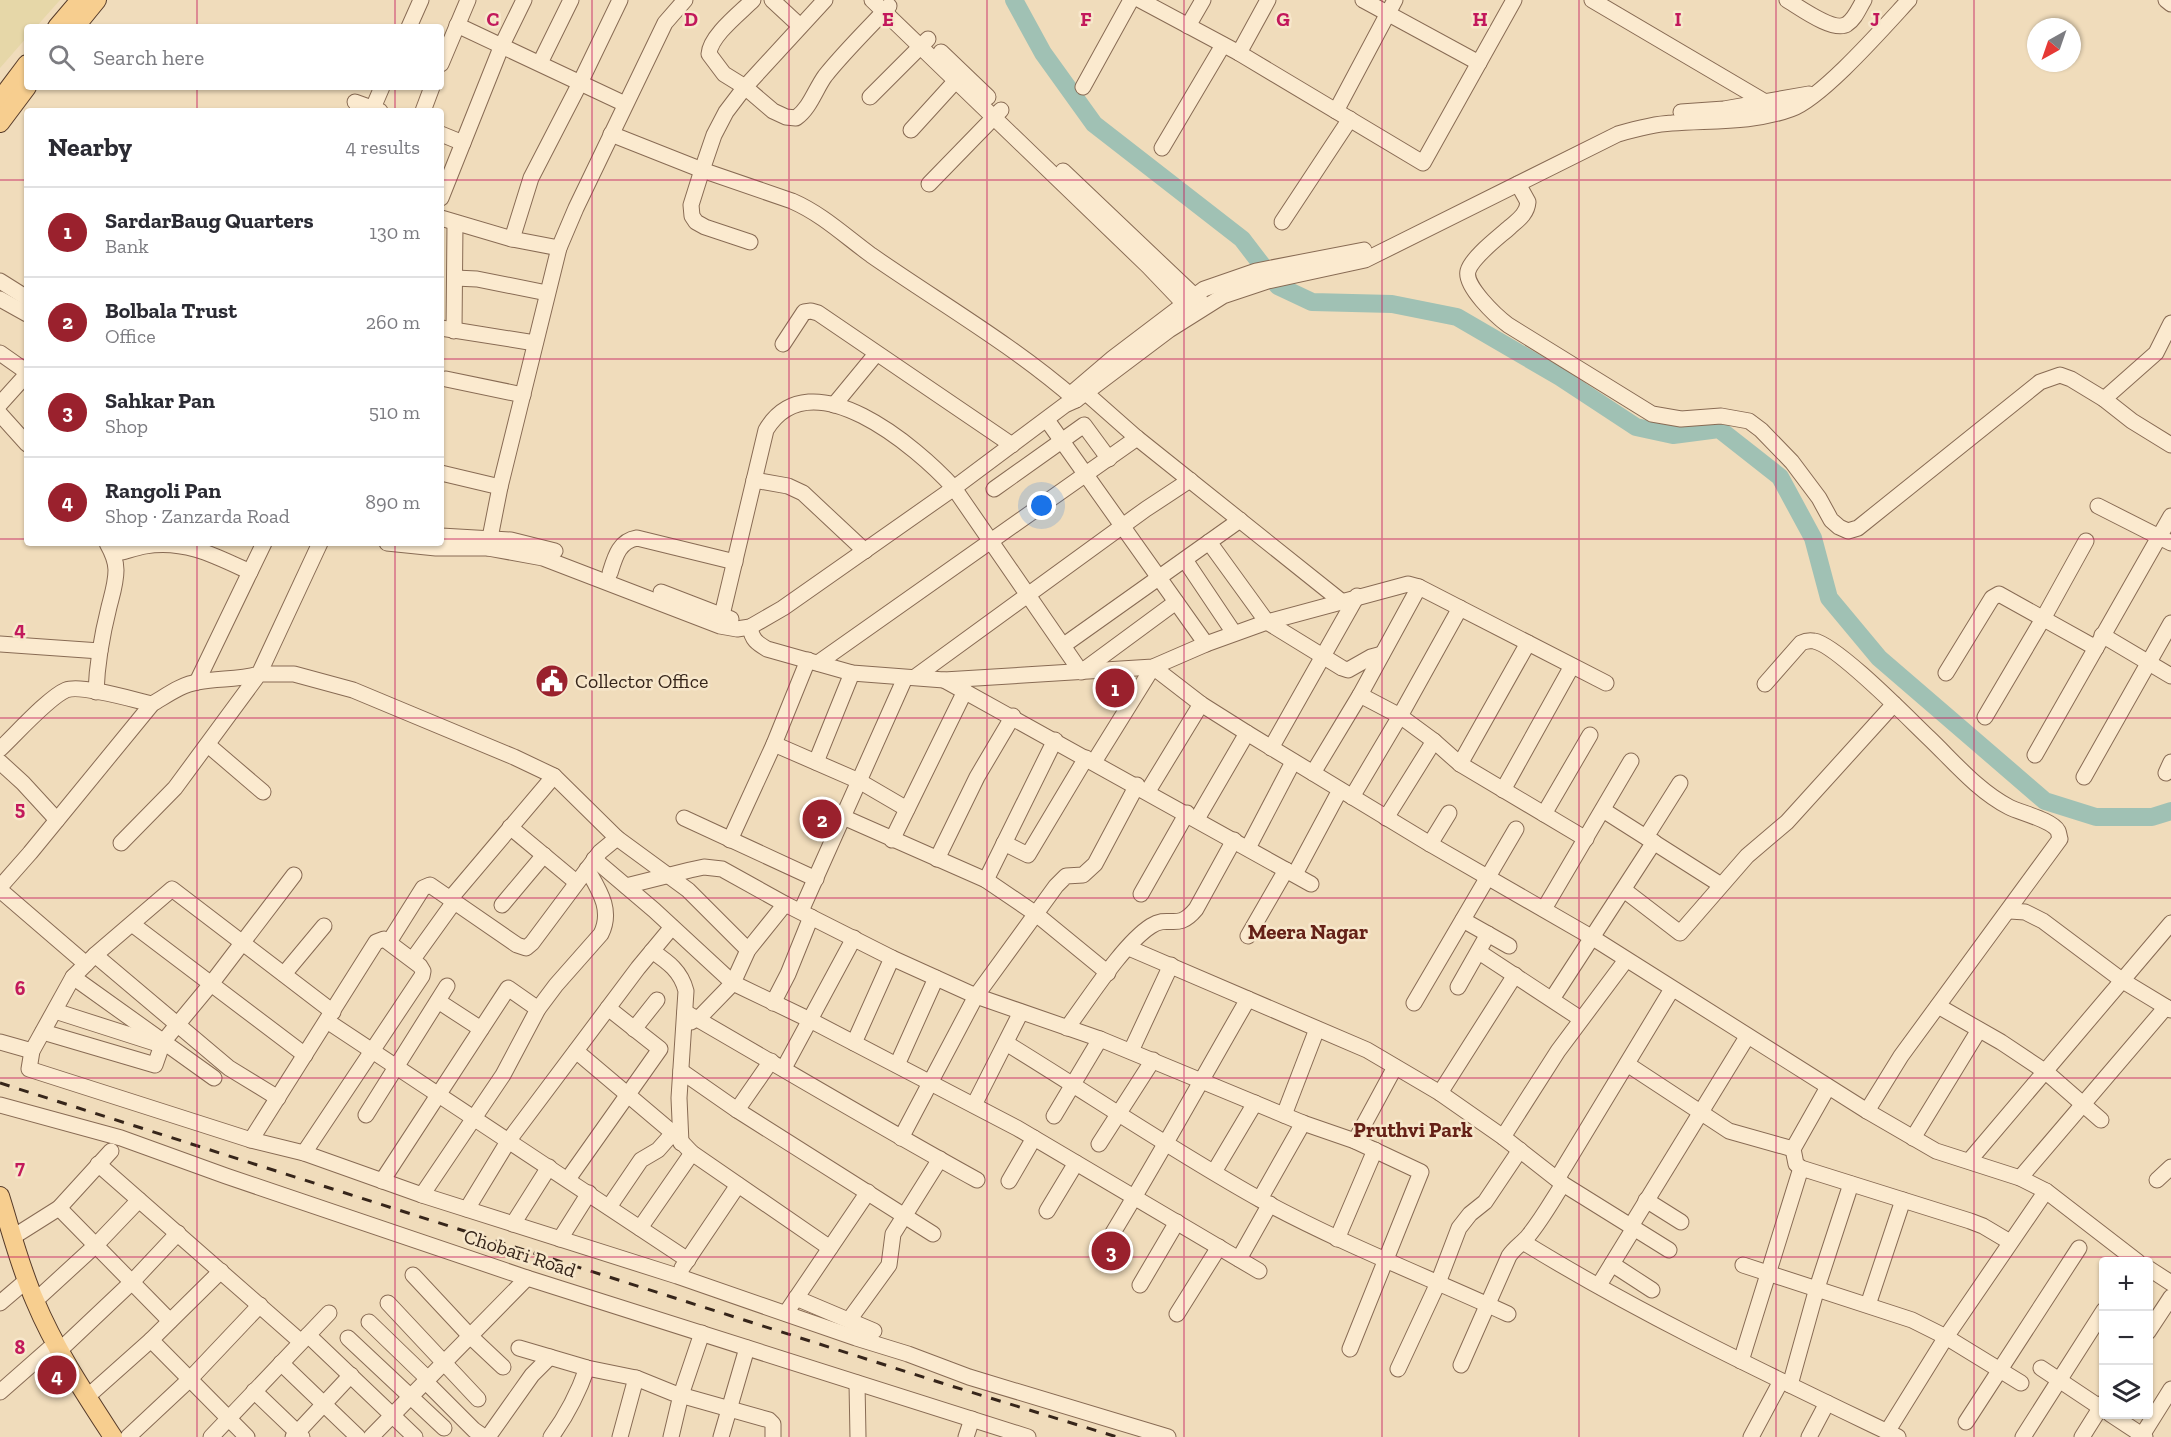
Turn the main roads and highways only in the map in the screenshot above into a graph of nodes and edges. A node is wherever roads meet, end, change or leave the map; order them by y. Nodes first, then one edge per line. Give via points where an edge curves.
1 (80, 0) edge
2 (98, 0) edge
3 (60, 24) edge
4 (78, 24) edge
5 (24, 68) edge
6 (25, 90) edge
7 (0, 100) edge
8 (0, 123) edge
9 (0, 1196) edge
10 (7, 1235) edge
11 (23, 1284) junction
12 (55, 1349) junction
13 (102, 1437) edge
14 (113, 1437) edge

1 - 3 main road
2 - 4 main road
5 - 7 main road
6 - 8 main road
9 - 10 main road
10 - 11 main road
11 - 12 main road
11 - 12 main road via 35,1301
12 - 13 main road
12 - 14 main road

